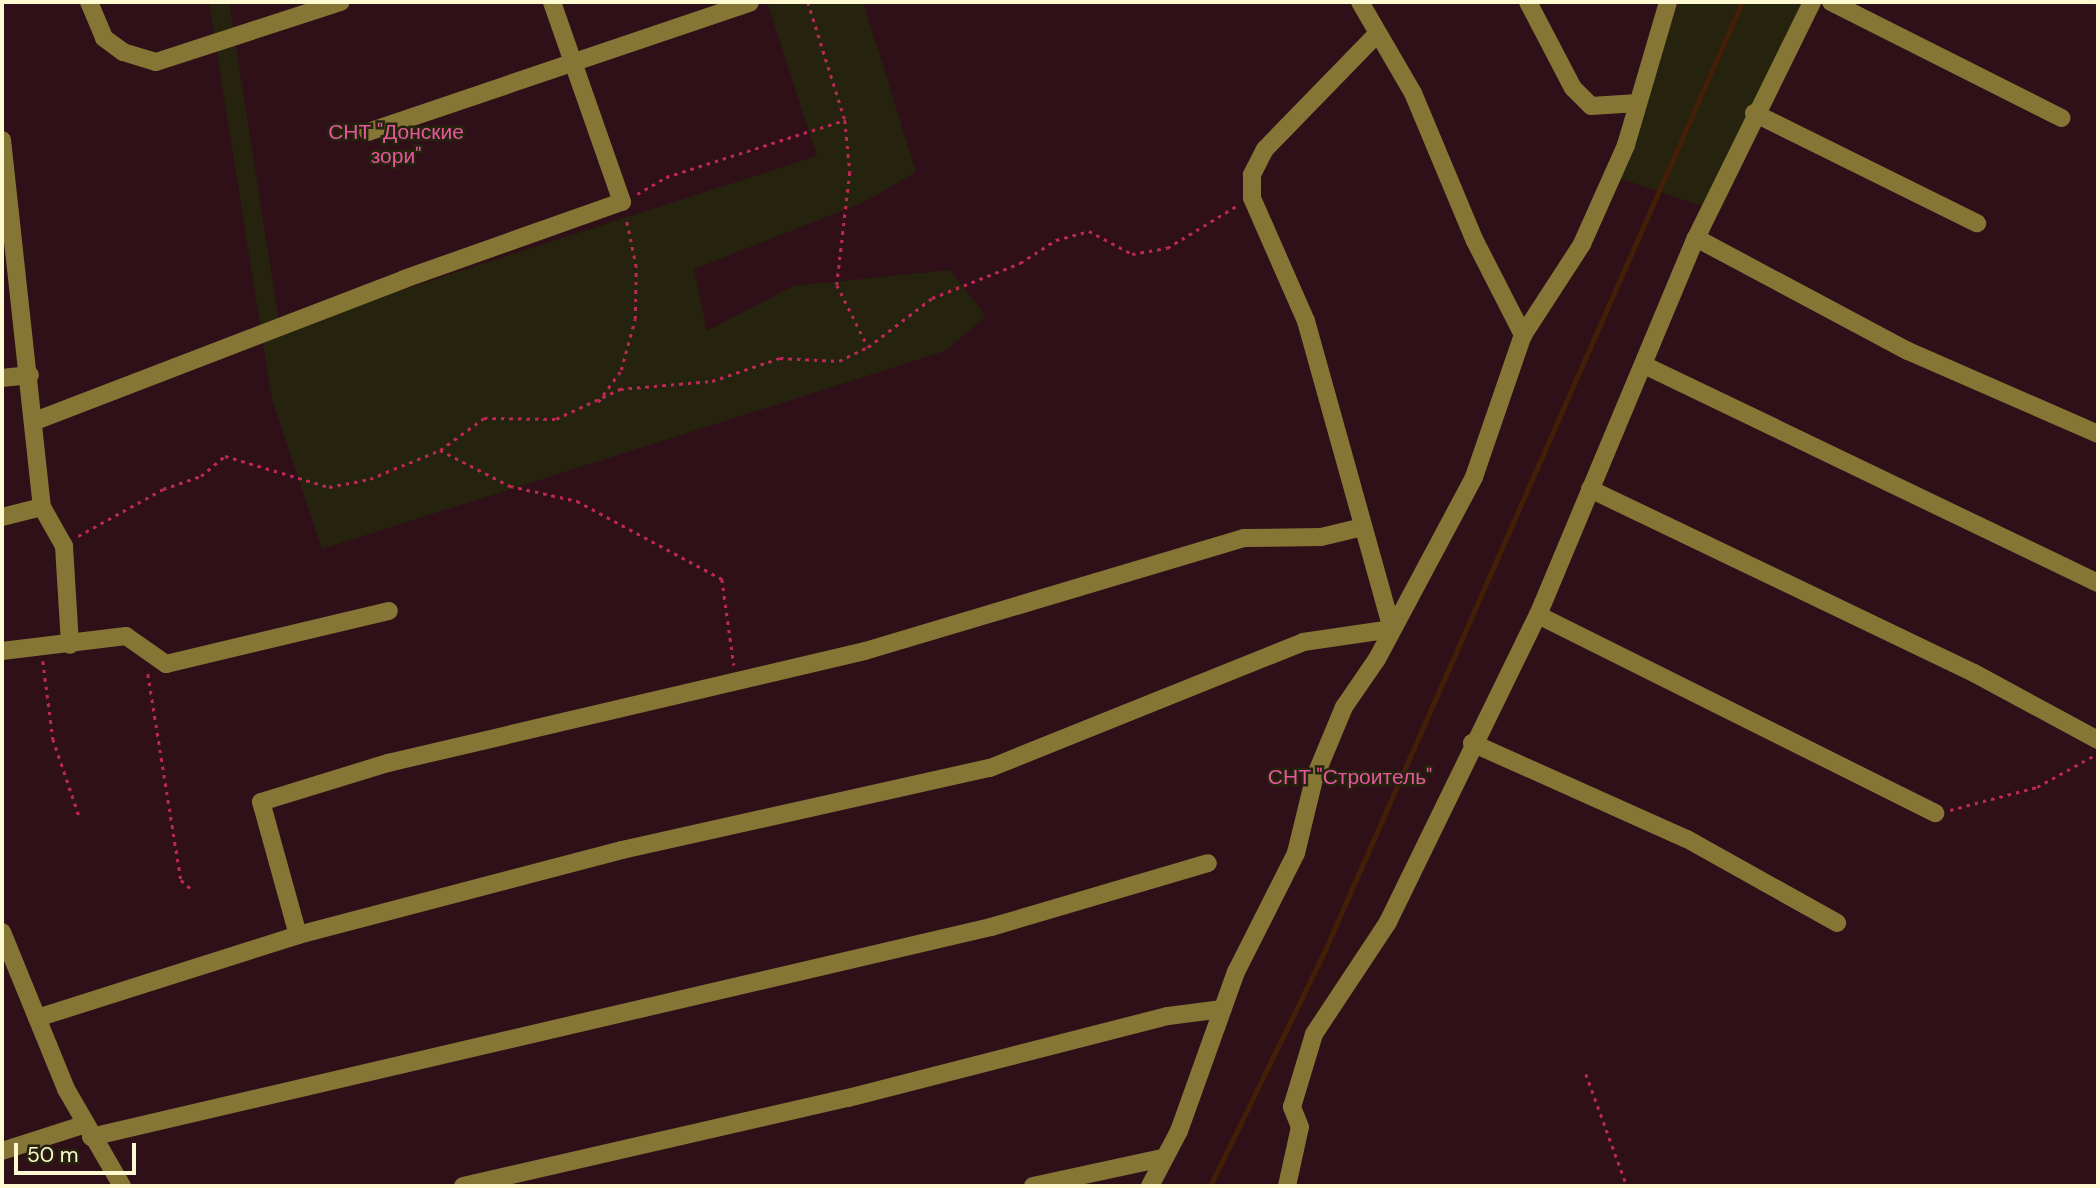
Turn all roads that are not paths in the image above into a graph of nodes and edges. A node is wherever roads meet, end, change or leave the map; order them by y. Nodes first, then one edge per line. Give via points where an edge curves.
1 (89, 2) edge
2 (341, 2) edge
3 (552, 2) edge
4 (1360, 2) edge
5 (1528, 2) edge
6 (1668, 2) edge
7 (1812, 2) edge
8 (1831, 2) edge
9 (750, 3) edge
10 (1377, 34) junction
11 (572, 63) junction
12 (1638, 103) junction
13 (1754, 113) junction
14 (2062, 118) dead end
15 (368, 132) dead end
16 (2, 140) edge
17 (1977, 223) dead end
18 (1696, 238) junction
19 (8, 249) edge
20 (1523, 335) junction
21 (1646, 366) junction
22 (30, 375) junction
23 (2, 379) edge
24 (35, 421) junction
25 (2098, 434) edge
26 (1590, 488) junction
27 (42, 507) junction
28 (2, 517) edge
29 (1363, 527) junction
30 (2098, 583) edge
31 (389, 611) dead end
32 (1538, 615) junction
33 (1392, 629) junction
34 (70, 645) junction
35 (2, 652) edge
36 (2098, 740) edge
37 (1472, 743) junction
38 (1935, 813) road end
39 (1208, 863) dead end
40 (1837, 923) dead end
41 (2, 932) edge
42 (298, 935) junction
43 (1223, 1009) junction
44 (37, 1017) junction
45 (87, 1131) junction
46 (2, 1151) edge
47 (1162, 1158) junction
48 (122, 1186) edge
49 (463, 1186) edge
50 (1033, 1186) edge
51 (1150, 1186) edge
52 (1287, 1186) edge

1 - 2 lane via 104,38 123,52 156,62
3 - 11 lane
4 - 10 lane
5 - 12 lane via 1573,88 1591,106
6 - 12 lane
7 - 13 lane
8 - 14 lane
9 - 11 lane
10 - 20 lane via 1413,93 1475,241
10 - 29 lane via 1265,149 1252,175 1252,198 1306,321
11 - 15 lane
11 - 24 lane via 622,202 404,279
12 - 20 lane via 1582,244
13 - 17 lane
13 - 18 lane
16 - 19 lane
18 - 21 lane
18 - 25 lane via 1908,351
19 - 22 lane
20 - 33 lane via 1474,477
21 - 26 lane
21 - 30 lane
22 - 23 lane
22 - 24 lane
24 - 27 lane
26 - 32 lane
26 - 36 lane via 1974,673
27 - 28 lane
27 - 34 lane via 64,546
29 - 33 lane
29 - 42 lane via 1321,537 1244,538 965,623 736,683 388,763 261,802
31 - 34 lane via 166,664 126,636
32 - 37 lane
32 - 38 lane
33 - 42 lane via 1303,642 990,768 622,850
33 - 43 lane via 1344,706 1314,779 1296,853
34 - 35 lane
37 - 40 lane via 1687,839
37 - 52 lane via 1388,922 1314,1034 1292,1107 1300,1128
39 - 45 lane via 990,927
41 - 44 lane
42 - 44 lane
43 - 47 lane via 1179,1131
43 - 49 lane via 1168,1016 861,1095
44 - 45 lane
45 - 46 lane
45 - 48 lane
47 - 50 lane
47 - 51 lane

